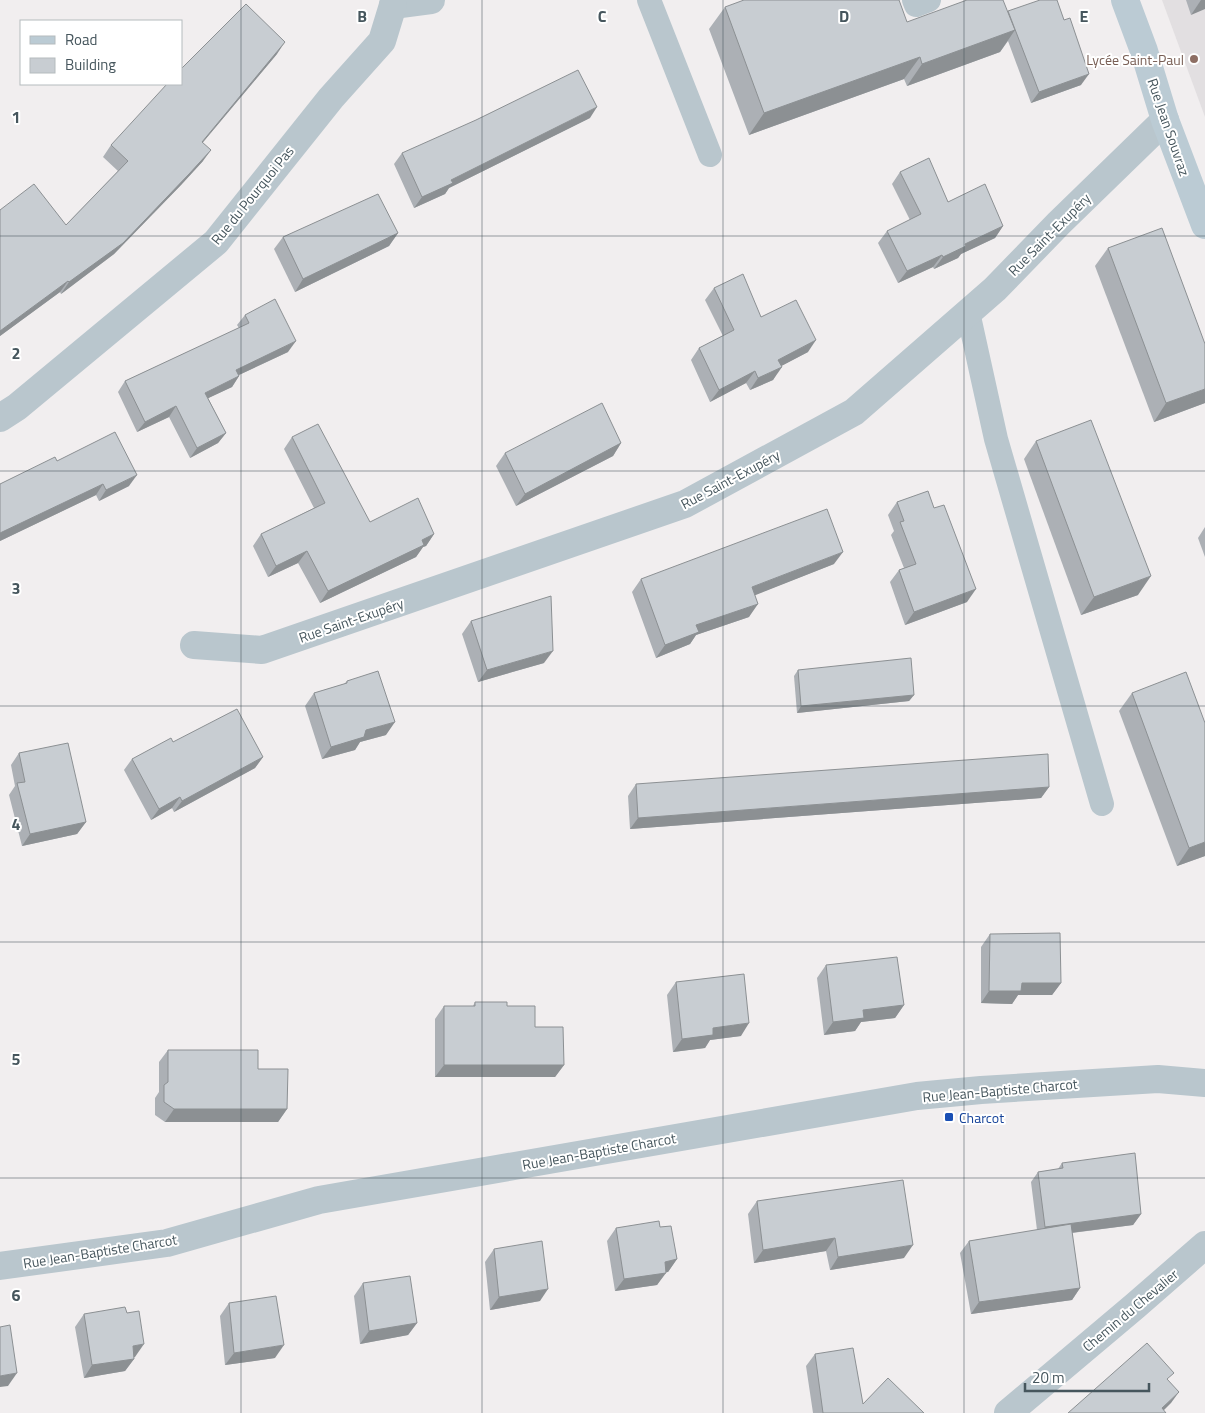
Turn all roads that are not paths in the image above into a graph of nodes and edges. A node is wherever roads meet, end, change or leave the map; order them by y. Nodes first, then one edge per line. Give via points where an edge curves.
1 (431, 0) edge
2 (649, 0) edge
3 (914, 0) edge
4 (930, 0) edge
5 (1125, 0) edge
6 (389, 3) edge
7 (1165, 120) junction
8 (710, 155) dead end
9 (1205, 224) edge
10 (968, 312) junction
11 (0, 418) edge
12 (194, 645) dead end
13 (1102, 804) dead end
14 (1205, 1083) edge
15 (1205, 1245) edge
16 (0, 1266) edge
17 (1008, 1413) edge

1 - 6 street, Rue du Pourquoi Pas
2 - 8 lane
3 - 4 lane via 916,5
5 - 7 main road, Rue Jean Souvraz
6 - 11 street, Rue du Pourquoi Pas via 382,41 331,98 216,242 17,408
7 - 9 main road, Rue Jean Souvraz
7 - 10 street, Rue Saint-Exupéry
10 - 12 street, Rue Saint-Exupéry via 854,412 685,504 262,650
10 - 13 lane via 996,439
14 - 16 street, Rue Jean-Baptiste Charcot via 1158,1079 917,1096 318,1200 167,1243
15 - 17 street, Chemin du Chevalier

